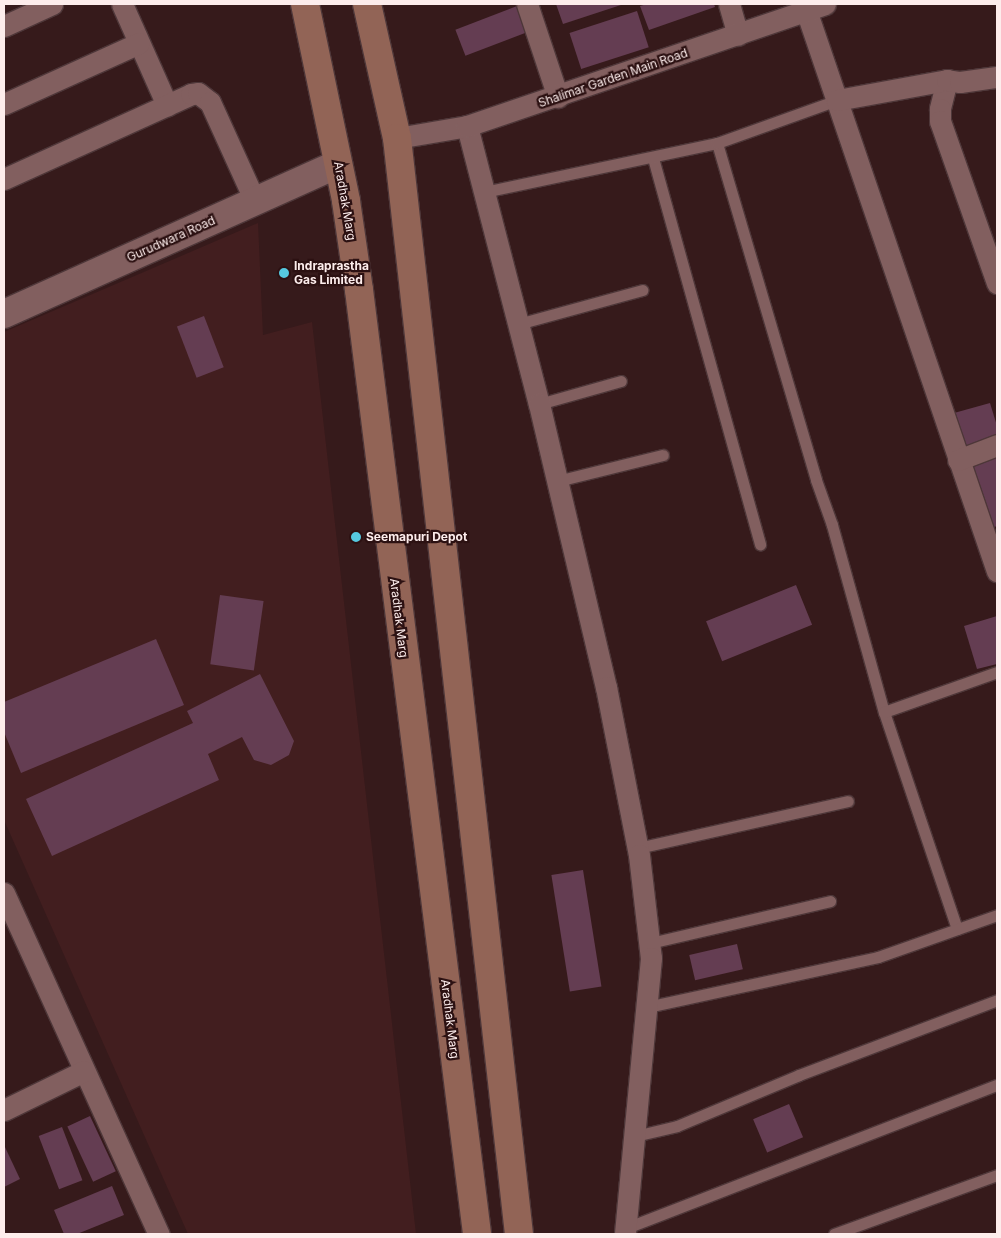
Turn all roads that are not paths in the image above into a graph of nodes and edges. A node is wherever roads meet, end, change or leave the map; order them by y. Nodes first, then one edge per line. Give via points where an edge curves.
1 (52, 4) edge
2 (122, 4) edge
3 (305, 4) edge
4 (366, 4) edge
5 (526, 4) edge
6 (729, 4) edge
7 (816, 7) edge
8 (4, 26) edge
9 (738, 35) junction
10 (139, 43) junction
11 (997, 77) edge
12 (947, 80) junction
13 (558, 97) junction
14 (837, 100) junction
15 (4, 104) edge
16 (167, 105) junction
17 (467, 126) junction
18 (397, 138) junction
19 (717, 143) junction
20 (652, 158) junction
21 (338, 164) junction
22 (6, 170) edge
23 (484, 192) junction
24 (255, 201) junction
25 (990, 241) edge
26 (997, 283) edge
27 (642, 290) dead end
28 (4, 314) edge
29 (518, 324) junction
30 (621, 381) dead end
31 (539, 404) junction
32 (997, 446) edge
33 (663, 455) dead end
34 (958, 460) junction
35 (557, 481) junction
36 (760, 544) dead end
37 (997, 571) edge
38 (997, 672) edge
39 (884, 712) junction
40 (848, 801) dead end
41 (638, 848) junction
42 (4, 893) edge
43 (830, 901) dead end
44 (997, 915) edge
45 (957, 929) junction
46 (650, 943) junction
47 (997, 1000) edge
48 (647, 1008) junction
49 (84, 1071) junction
50 (997, 1085) edge
51 (4, 1110) edge
52 (635, 1136) junction
53 (997, 1175) edge
54 (626, 1231) edge
55 (159, 1234) edge
56 (477, 1234) edge
57 (519, 1234) edge
58 (834, 1234) edge

1 - 8 street
2 - 10 street
3 - 21 main road, Aradhak Marg
4 - 18 main road
5 - 13 street
6 - 9 street
7 - 9 street, Shalimar Garden Main Road
7 - 14 street
9 - 13 street, Shalimar Garden Main Road
10 - 15 street
10 - 16 street
11 - 12 street via 960,82
12 - 14 street
12 - 25 street via 940,121
13 - 17 street, Shalimar Garden Main Road
14 - 19 lane
14 - 34 street
16 - 22 street
16 - 24 street via 191,94 206,97
17 - 18 street, Shalimar Garden Main Road
17 - 23 street
18 - 57 main road
19 - 20 lane
19 - 39 lane via 832,525
20 - 23 lane
20 - 36 lane
21 - 24 street, Gurudwara Road
21 - 56 main road, Aradhak Marg via 359,290
23 - 29 street
24 - 28 street, Gurudwara Road
25 - 26 street
27 - 29 lane
29 - 31 street
30 - 31 lane
31 - 35 street
32 - 34 street
33 - 35 lane
34 - 37 street
35 - 41 street via 606,687
38 - 39 lane
39 - 45 lane
40 - 41 lane
41 - 46 street
42 - 49 street
43 - 46 lane
44 - 45 lane
45 - 48 lane via 878,957
46 - 48 street
47 - 52 lane via 799,1075 678,1126
48 - 52 street
49 - 51 street
49 - 55 street
50 - 54 lane
52 - 54 street
53 - 58 lane

